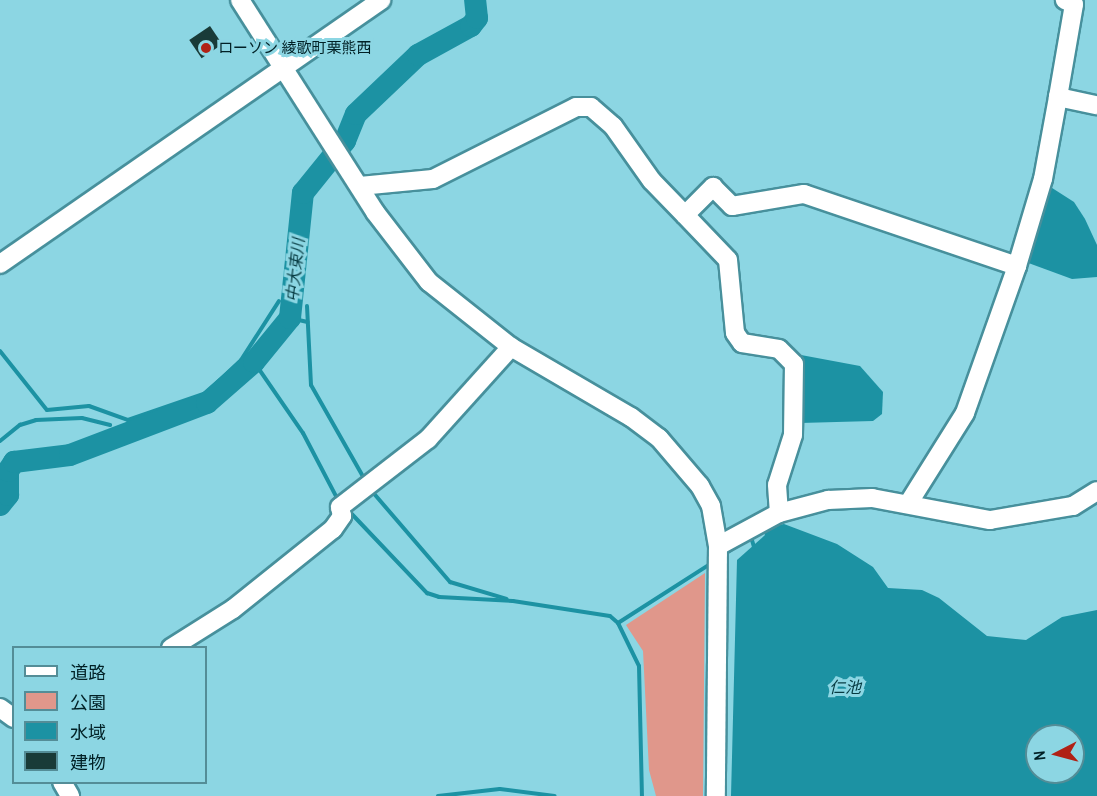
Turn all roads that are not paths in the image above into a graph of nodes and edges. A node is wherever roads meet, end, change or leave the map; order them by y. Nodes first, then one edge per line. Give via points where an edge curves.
1 (240, 0) edge
2 (1065, 0) edge
3 (378, 1) edge
4 (282, 66) junction
5 (1058, 97) junction
6 (1097, 105) edge
7 (360, 186) junction
8 (685, 214) junction
9 (0, 264) edge
10 (1017, 266) junction
11 (511, 347) junction
12 (1097, 491) edge
13 (908, 504) junction
14 (779, 513) junction
15 (718, 554) junction
16 (174, 646) edge
17 (716, 796) edge

1 - 4 street
2 - 5 street via 1074,4
3 - 4 street
4 - 7 street
4 - 9 street
5 - 6 street
5 - 10 street via 1043,179
7 - 8 street via 433,179 576,107 591,107
7 - 11 street via 429,282
8 - 10 street via 712,187 732,206 804,194
8 - 14 street via 728,260 735,333 742,342 779,349 794,364 793,435 777,486
10 - 13 street via 965,413
11 - 15 street via 659,438 700,486 711,506
11 - 16 street via 428,439 342,505 342,516 333,529 233,609
12 - 13 street via 1073,506 990,520
13 - 14 street via 855,497
14 - 15 street
15 - 17 street

